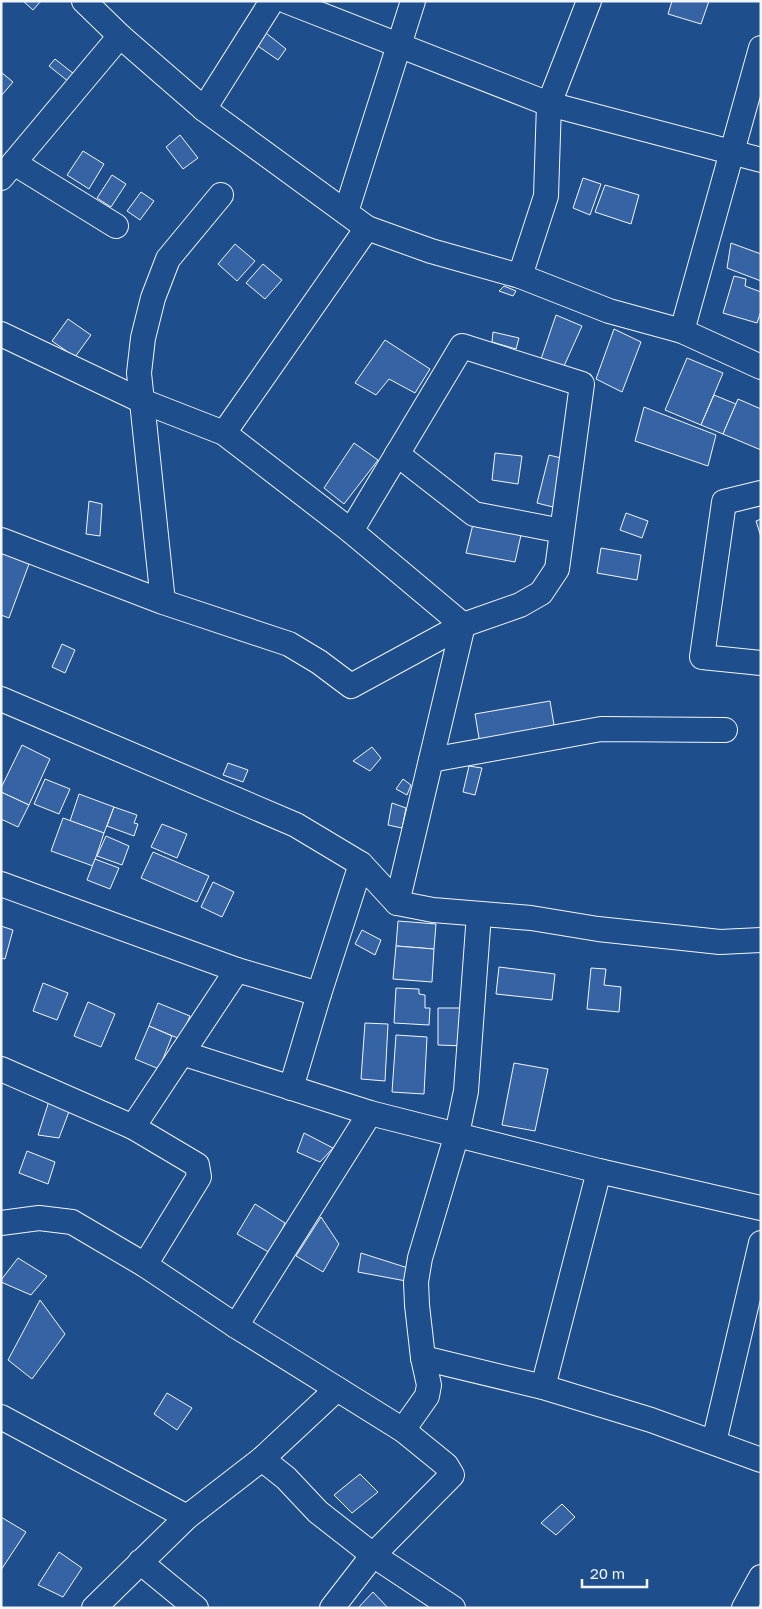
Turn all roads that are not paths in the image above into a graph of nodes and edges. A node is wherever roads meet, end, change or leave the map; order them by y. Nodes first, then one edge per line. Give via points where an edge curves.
1 (84, 1) edge
2 (272, 1) edge
3 (286, 1) edge
4 (413, 1) edge
5 (589, 1) edge
6 (120, 36) junction
7 (398, 45) junction
8 (761, 48) edge
9 (549, 104) junction
10 (204, 109) junction
11 (731, 152) junction
12 (761, 160) edge
13 (8, 171) edge
14 (221, 195) dead end
15 (346, 212) junction
16 (116, 226) dead end
17 (368, 228) junction
18 (520, 276) junction
19 (682, 331) junction
20 (1, 334) edge
21 (761, 367) edge
22 (142, 401) junction
23 (224, 433) junction
24 (397, 454) junction
25 (761, 493) edge
26 (350, 531) junction
27 (562, 531) junction
28 (1, 540) edge
29 (162, 602) junction
30 (463, 624) junction
31 (761, 663) edge
32 (1, 699) edge
33 (725, 730) dead end
34 (431, 760) junction
35 (361, 864) junction
36 (1, 884) edge
37 (397, 903) junction
38 (479, 914) junction
39 (761, 940) edge
40 (237, 970) junction
41 (319, 994) junction
42 (182, 1053) junction
43 (1, 1069) edge
44 (291, 1088) junction
45 (370, 1113) junction
46 (133, 1127) junction
47 (457, 1134) junction
48 (599, 1171) junction
49 (761, 1208) edge
50 (1, 1223) edge
51 (761, 1243) edge
52 (145, 1265) junction
53 (236, 1326) junction
54 (423, 1358) junction
55 (543, 1387) junction
56 (337, 1389) junction
57 (1, 1417) edge
58 (403, 1430) junction
59 (714, 1442) junction
60 (262, 1459) junction
61 (761, 1460) edge
62 (187, 1517) junction
63 (373, 1555) junction
64 (140, 1562) junction
65 (761, 1577) edge
66 (94, 1608) edge
67 (196, 1608) edge
68 (332, 1608) edge
69 (453, 1608) edge
70 (744, 1608) edge

1 - 6 street
2 - 10 street
3 - 7 street
4 - 7 street
5 - 9 street
6 - 10 street
6 - 13 street
7 - 9 street
7 - 15 street
8 - 11 street
9 - 11 street
9 - 18 street via 546,196
10 - 15 street
11 - 12 street
11 - 19 street
13 - 16 street
14 - 22 street via 168,259 152,298 139,373
15 - 17 street
17 - 18 street via 431,251
17 - 23 street
18 - 19 street via 609,311
19 - 21 street
20 - 22 street
22 - 23 street
22 - 29 street
23 - 26 street
24 - 26 street
24 - 27 street via 474,514
24 - 27 street via 462,346 582,384
25 - 31 street via 724,502 702,656
26 - 30 street
27 - 30 street via 557,569 541,593 520,605
28 - 29 street
29 - 30 street via 289,644 351,686
30 - 34 street
32 - 35 street via 296,825
33 - 34 street via 601,729
34 - 37 street
35 - 37 street
35 - 41 street
36 - 40 street
37 - 38 street
38 - 39 street via 720,942
38 - 47 street via 466,1091
40 - 41 street
40 - 42 street
41 - 44 street
42 - 44 street
42 - 46 street
43 - 46 street
44 - 45 street
45 - 47 street
45 - 53 street
46 - 52 street via 197,1165 199,1177
47 - 48 street
47 - 54 street via 420,1258 416,1282
48 - 49 street
48 - 55 street
50 - 52 street via 39,1218 72,1222
51 - 59 street
52 - 53 street
53 - 56 street
54 - 55 street
54 - 58 street via 429,1385 426,1396
55 - 59 street
56 - 58 street
56 - 60 street
57 - 62 street
58 - 63 street via 446,1465 452,1475
59 - 61 street
60 - 62 street
60 - 63 street via 286,1478 318,1512
62 - 64 street
63 - 68 street
63 - 69 street
64 - 66 street
64 - 67 street
65 - 70 street

